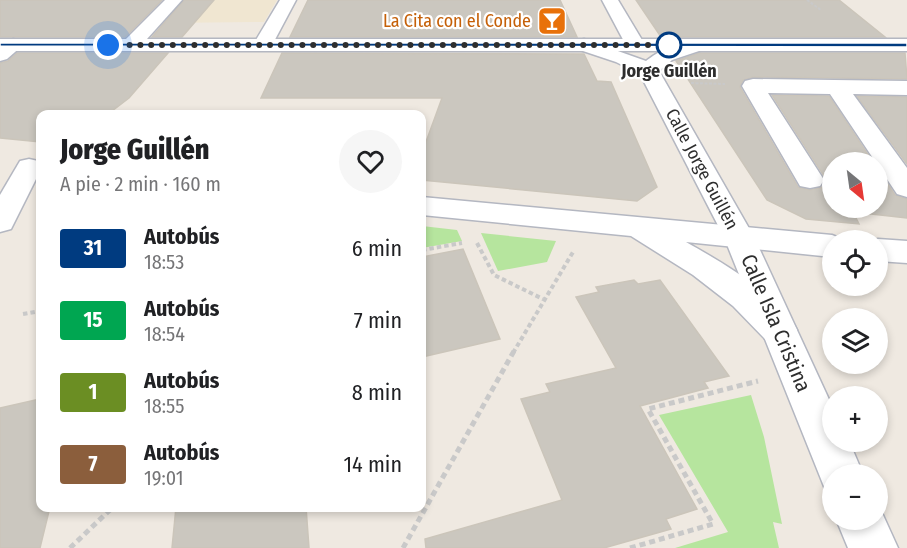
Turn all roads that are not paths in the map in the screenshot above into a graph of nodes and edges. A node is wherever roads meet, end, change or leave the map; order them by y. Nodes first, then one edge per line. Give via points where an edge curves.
1 (174, 0) edge
2 (288, 0) edge
3 (610, 0) edge
4 (131, 45) junction
5 (262, 45) junction
6 (584, 45) junction
7 (635, 45) junction
8 (698, 45) junction
9 (907, 45) edge
10 (4, 48) edge
11 (652, 76) junction
12 (837, 87) junction
13 (907, 88) edge
14 (0, 164) edge
15 (35, 168) edge
16 (810, 180) dead end
17 (907, 188) edge
18 (426, 206) edge
19 (0, 222) edge
20 (635, 227) junction
21 (739, 237) junction
22 (822, 245) edge
23 (888, 251) edge
24 (907, 252) edge
25 (779, 330) junction
26 (837, 464) edge
27 (865, 530) edge
28 (873, 548) edge

1 - 4 street
2 - 5 street
3 - 7 street
4 - 5 street
4 - 10 street
5 - 6 street
6 - 7 street
6 - 11 street via 623,58
7 - 8 street
8 - 9 street
8 - 11 street via 665,56
11 - 21 street, Calle Jorge Guillén
12 - 13 street
12 - 16 street via 753,86
12 - 17 street
14 - 15 street
15 - 19 street
18 - 20 street
20 - 21 street
20 - 25 street via 705,267 745,297
21 - 22 street
21 - 25 street, Calle Isla Cristina
23 - 24 street
25 - 26 street, Calle Isla Cristina
27 - 28 street

